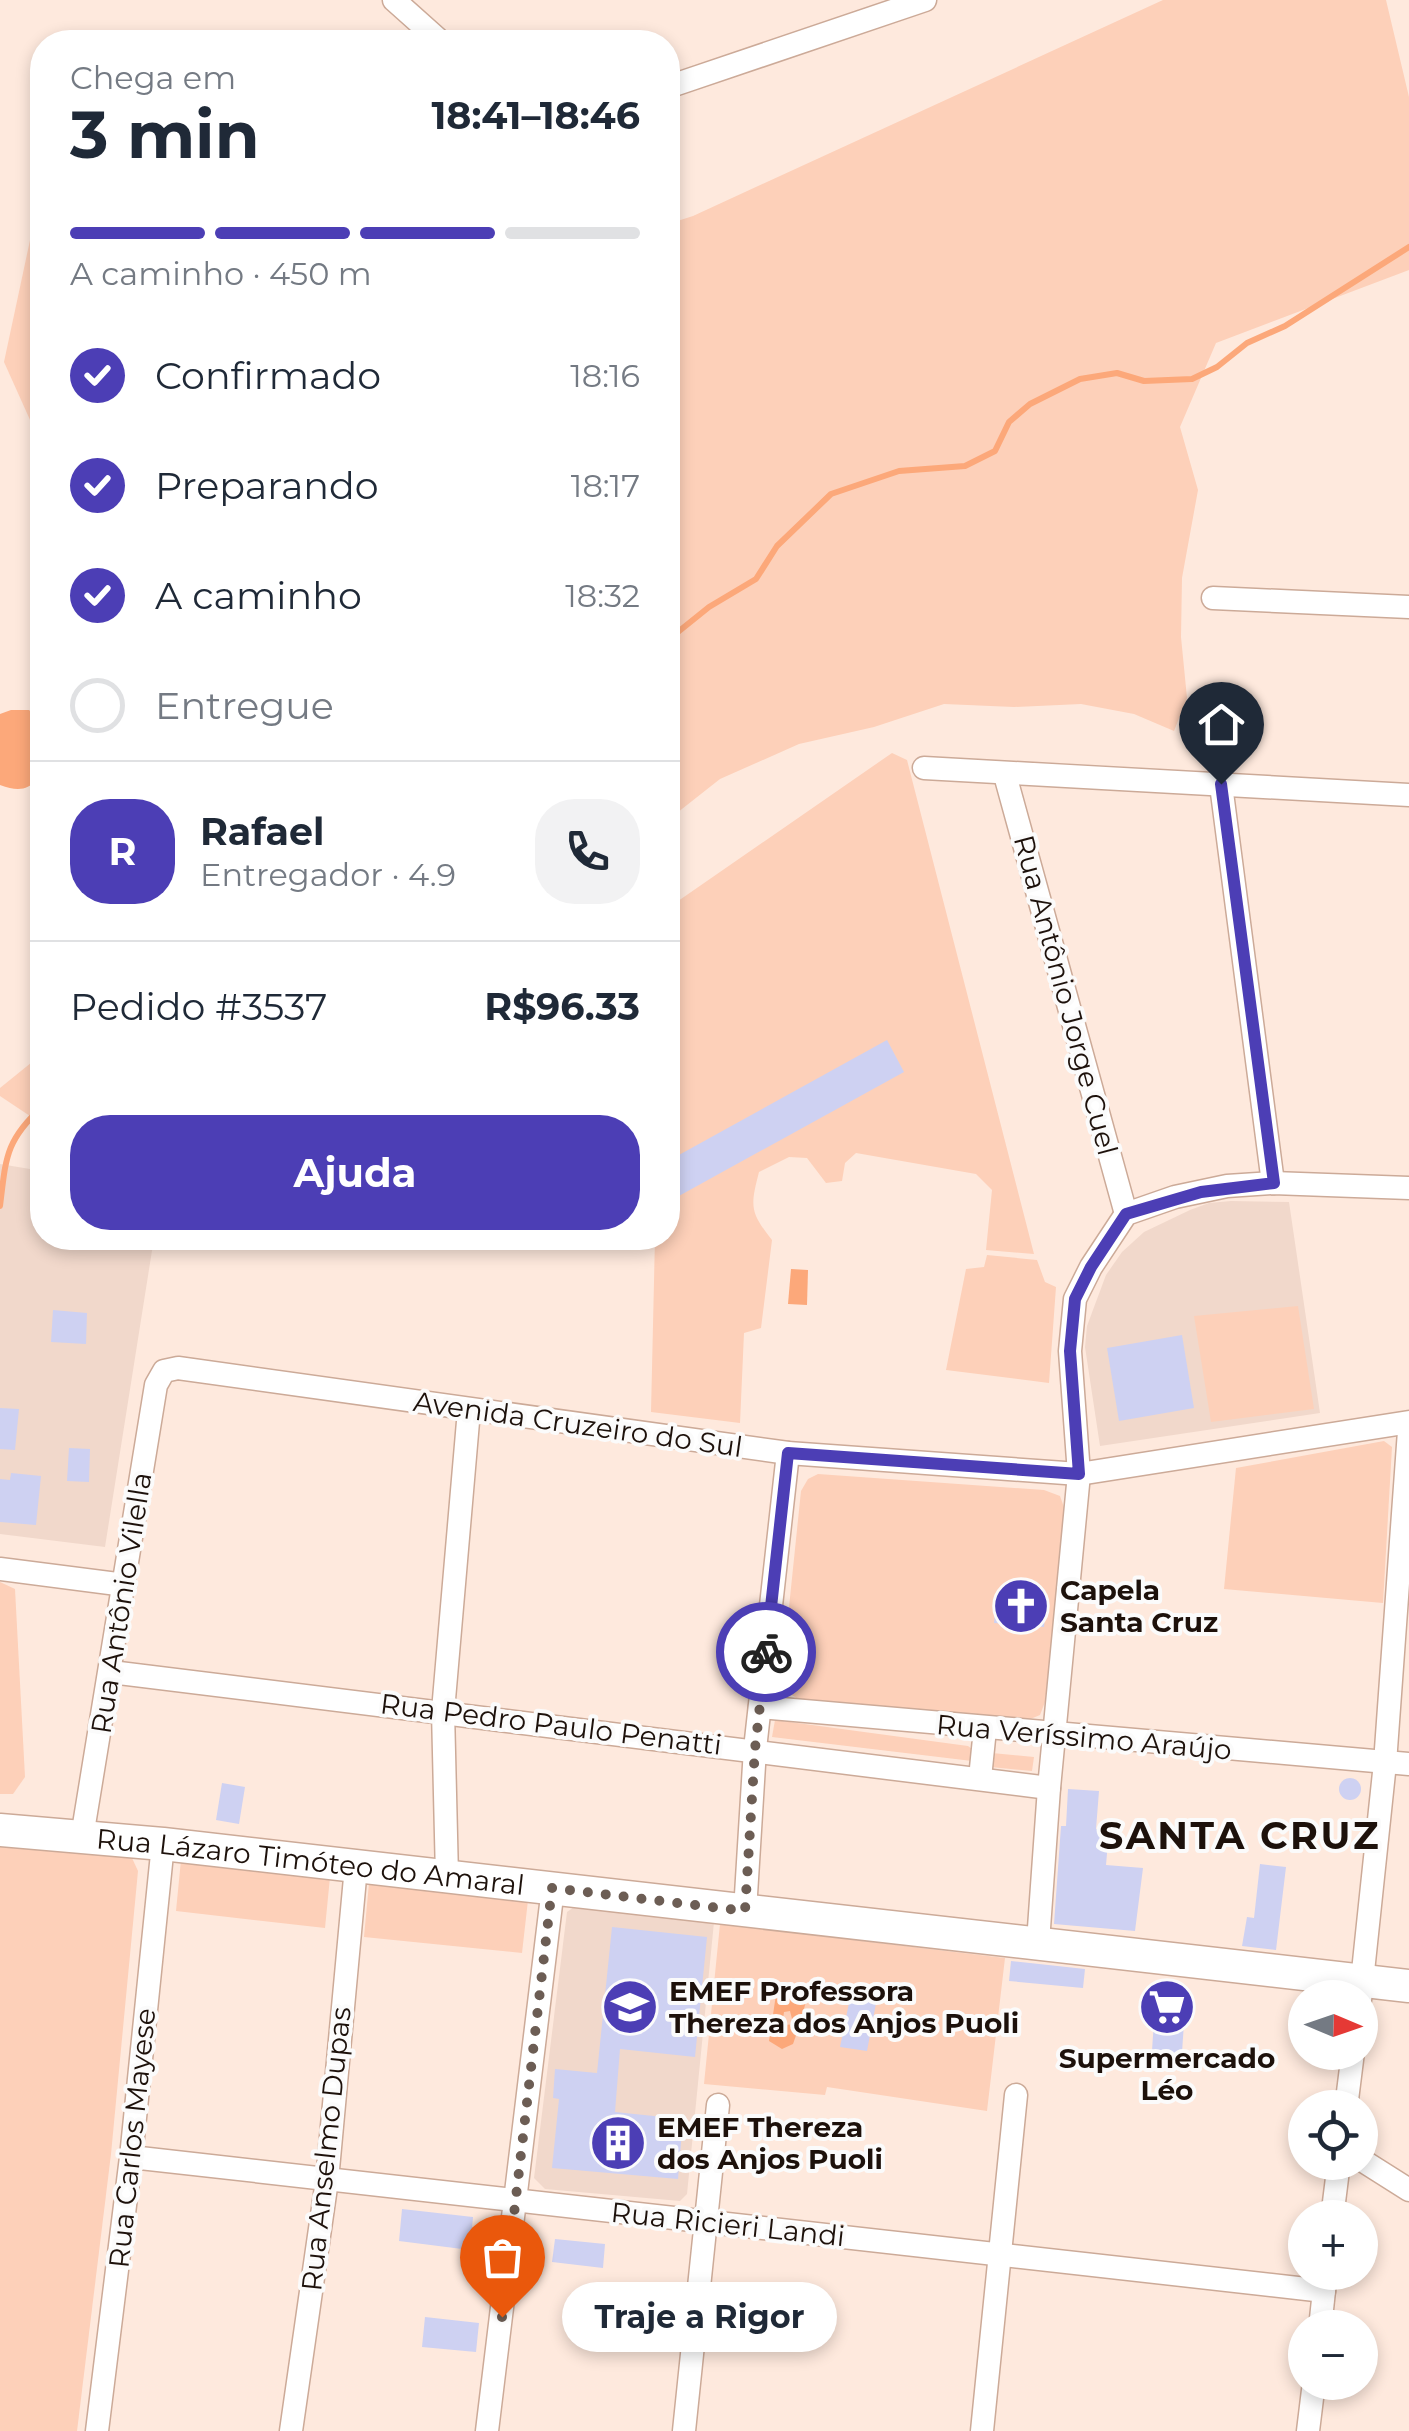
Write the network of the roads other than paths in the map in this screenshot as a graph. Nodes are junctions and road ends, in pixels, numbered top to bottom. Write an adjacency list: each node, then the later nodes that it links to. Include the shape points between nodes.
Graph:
1 (394, 0): 3 (street)
2 (925, 0): 4 (street)
3 (427, 30)
4 (680, 83)
5 (1213, 598): 6 (street)
6 (1409, 607)
7 (924, 768): 8 (street)
8 (1006, 775): 9 (street); 13 (street, Rua Antônio Jorge Cuel)
9 (1221, 784): 10 (street); 11 (street)
10 (1409, 795)
11 (1274, 1183): 12 (street); 13 (street, via 1226,1186)
12 (1409, 1188)
13 (1126, 1214): 19 (street, via 1075,1299 1070,1351)
14 (164, 1371): 15 (street, Avenida Cruzeiro do Sul); 21 (street, Rua Antônio Vilella, via 156,1385)
15 (469, 1410): 18 (street, Avenida Cruzeiro do Sul); 24 (street)
16 (1409, 1422): 19 (street, Avenida Cruzeiro do Sul)
17 (1409, 1431): 28 (street)
18 (788, 1453): 19 (street, Avenida Cruzeiro do Sul); 23 (street)
19 (1079, 1474): 26 (street)
20 (0, 1569): 21 (street)
21 (125, 1585): 22 (street, Rua Antônio Vilella)
22 (111, 1672): 24 (street, Rua Pedro Paulo Penatti); 33 (street, Rua Antônio Vilella)
23 (760, 1708): 25 (street, Rua Veríssimo Araújo); 27 (street)
24 (444, 1711): 27 (street, Rua Pedro Paulo Penatti); 36 (street)
25 (985, 1729): 26 (street, Rua Veríssimo Araújo); 30 (street)
26 (1054, 1734): 28 (street, Rua Veríssimo Araújo); 31 (street)
27 (755, 1749): 30 (street, Rua Pedro Paulo Penatti); 38 (street)
28 (1385, 1763): 29 (street, Rua Veríssimo Araújo); 41 (street)
29 (1409, 1764)
30 (980, 1778): 31 (street, Rua Pedro Paulo Penatti)
31 (1049, 1788): 39 (street)
32 (0, 1830): 33 (main road, Rua Lázaro Timóteo do Amaral)
33 (82, 1837): 34 (main road, Rua Lázaro Timóteo do Amaral)
34 (164, 1844): 35 (main road, Rua Lázaro Timóteo do Amaral); 46 (street, Rua Carlos Mayese)
35 (356, 1867): 36 (main road, Rua Lázaro Timóteo do Amaral); 48 (street, Rua Anselmo Dupas)
36 (447, 1877): 37 (main road, Rua Lázaro Timóteo do Amaral)
37 (552, 1888): 38 (main road, Rua Lázaro Timóteo do Amaral); 50 (street)
38 (745, 1911): 39 (main road, Rua Lázaro Timóteo do Amaral)
39 (1038, 1942): 40 (main road, Rua Lázaro Timóteo do Amaral)
40 (1300, 1980)
41 (1363, 1980)
42 (1409, 1986): 43 (main road, Rua Lázaro Timóteo do Amaral)
43 (1378, 1988)
44 (1016, 2095): 52 (street)
45 (718, 2105): 51 (street)
46 (131, 2157): 48 (street, Rua Ricieri Landi); 55 (street, Rua Carlos Mayese)
47 (1378, 2170): 49 (street)
48 (326, 2180): 50 (street, Rua Ricieri Landi); 56 (street, Rua Anselmo Dupas)
49 (1409, 2190)
50 (516, 2203): 51 (street, Rua Ricieri Landi); 57 (street)
51 (708, 2220): 52 (street, Rua Ricieri Landi); 58 (street)
52 (1001, 2253): 53 (street, Rua Ricieri Landi); 59 (street)
53 (1288, 2279)
54 (1312, 2400): 60 (street)
55 (97, 2431)
56 (291, 2431)
57 (487, 2431)
58 (684, 2431)
59 (982, 2431)
60 (1308, 2431)

